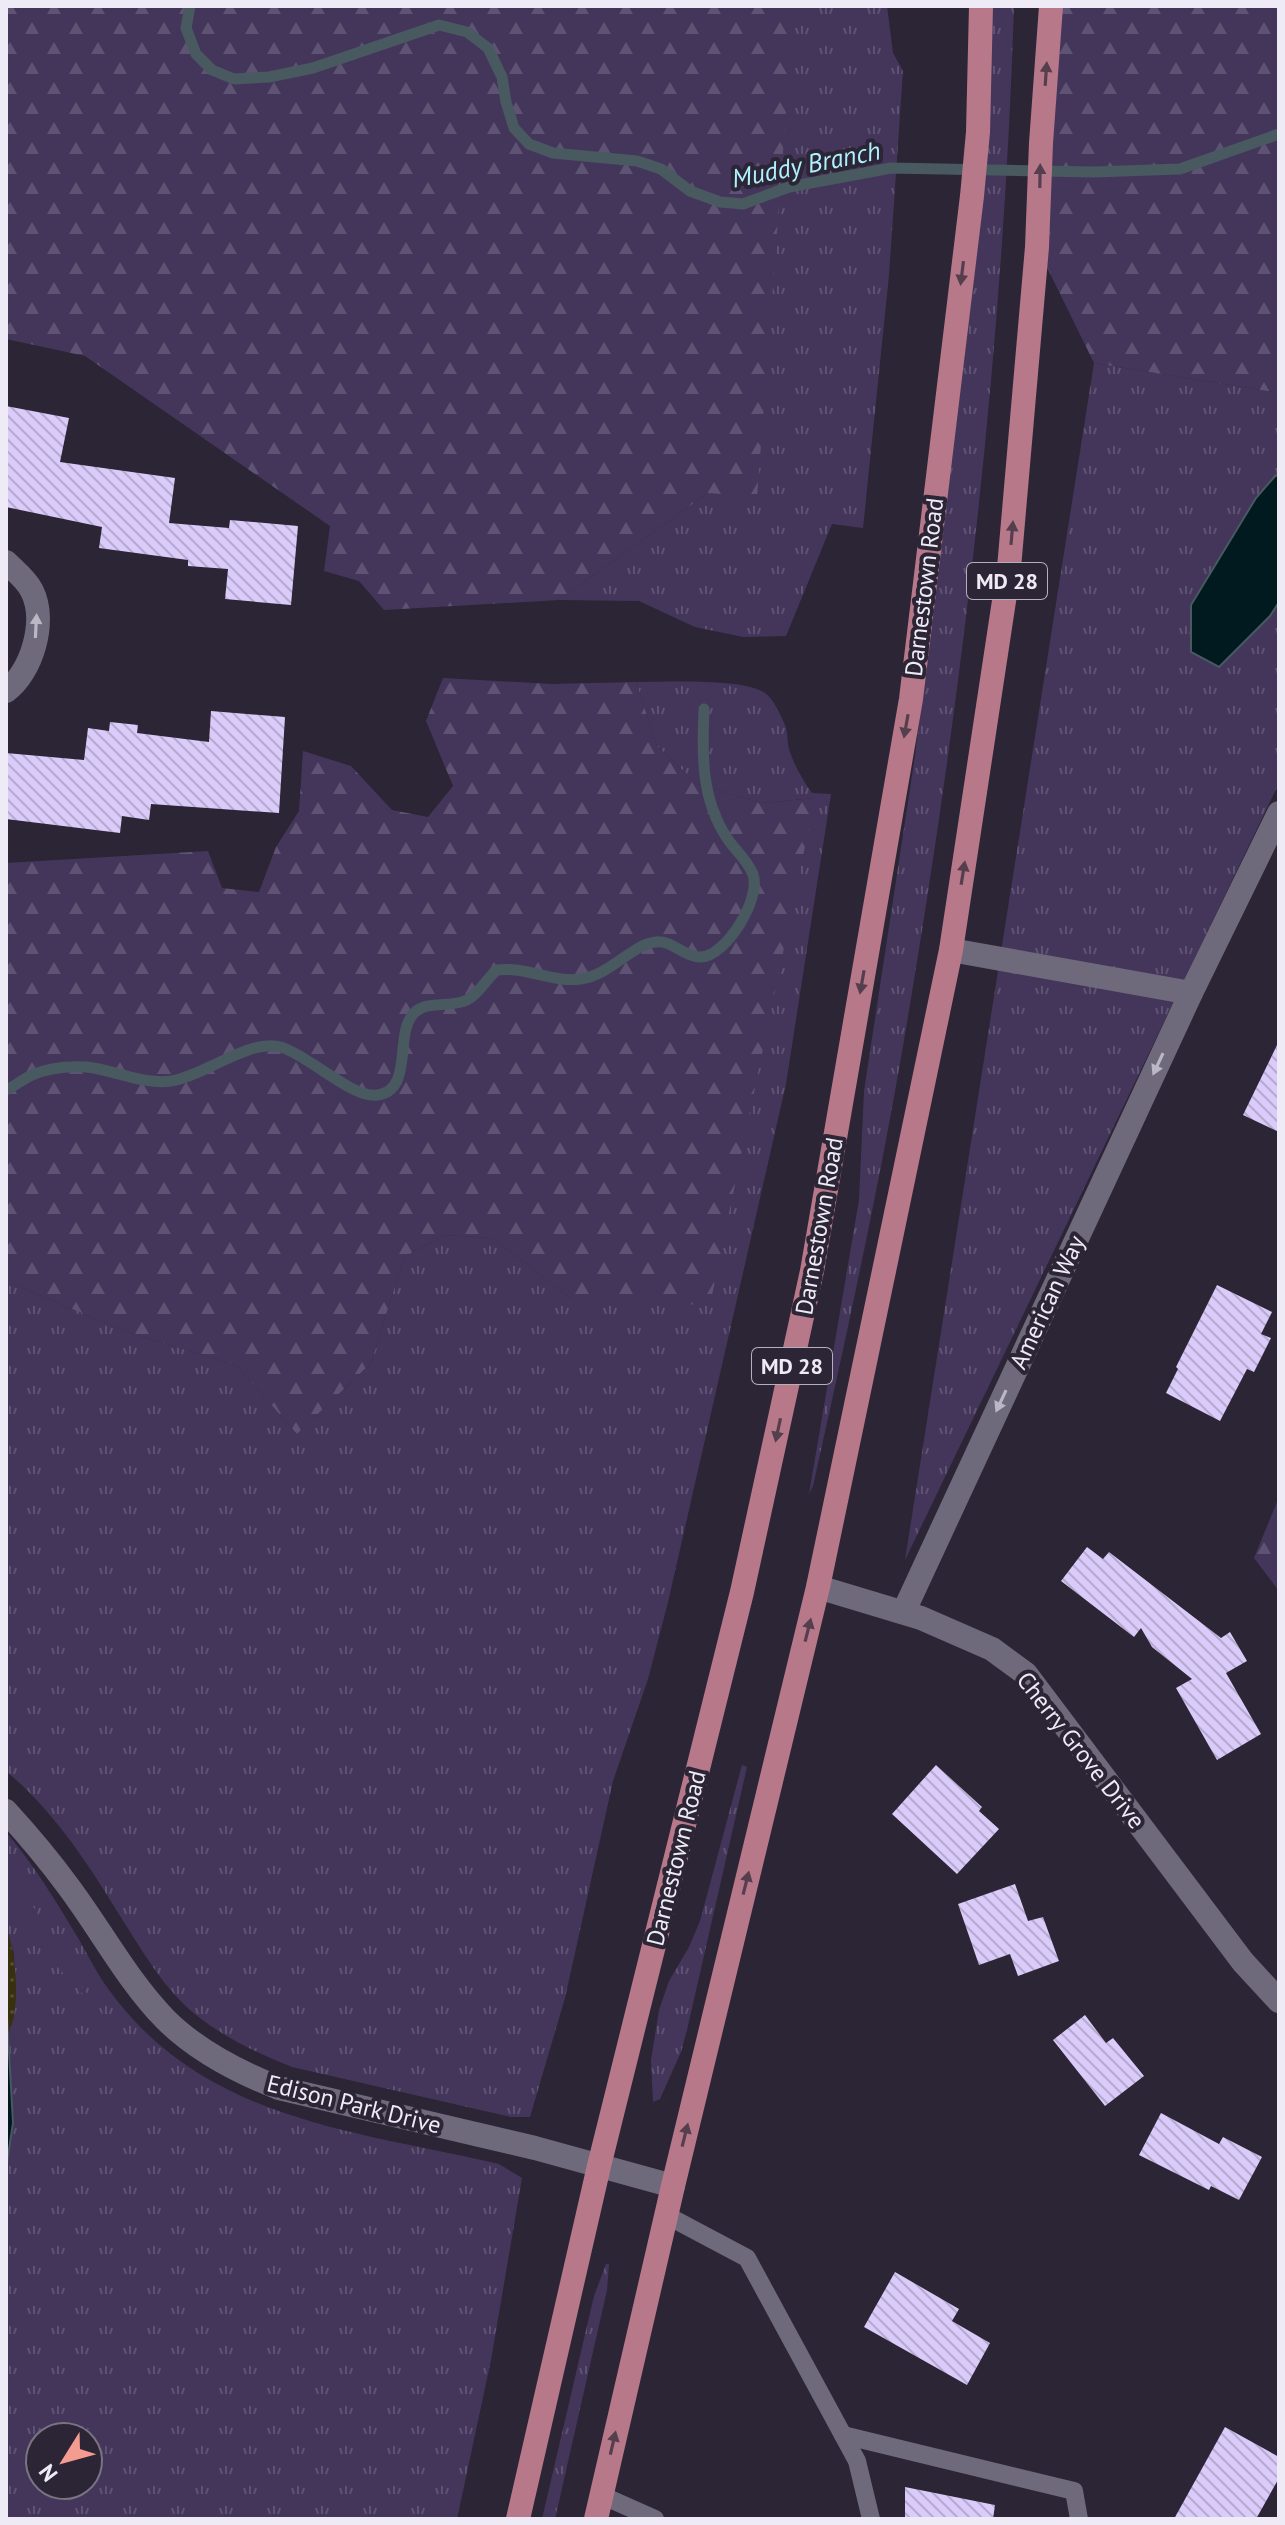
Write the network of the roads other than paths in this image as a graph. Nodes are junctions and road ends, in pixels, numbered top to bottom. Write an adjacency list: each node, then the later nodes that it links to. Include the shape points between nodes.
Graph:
1 (981, 6): 12 (main road, Darnestown Road / MD 28, one-way to 12, via 972,196 911,699 812,1271 742,1592)
2 (1051, 6): 6 (main road, MD 28, one-way to 2, via 1009,568)
3 (6, 562): 4 (street, one-way to 3, via 16,684 33,652 37,631 32,589)
4 (6, 691)
5 (1279, 813): 7 (street, American Way)
6 (951, 950): 7 (street); 8 (main road, MD 28)
7 (1191, 993): 9 (street, American Way, one-way to 9)
8 (818, 1587): 9 (street, Cherry Grove Drive); 13 (main road, MD 28, one-way to 8)
9 (904, 1611): 11 (street, Cherry Grove Drive, via 992,1649 1026,1674 1243,1962)
10 (6, 1811): 12 (street, Edison Park Drive, via 68,1886 139,1989 166,2020 218,2059 279,2088)
11 (1279, 2001)
12 (599, 2166): 13 (street, Edison Park Drive); 17 (main road, Darnestown Road / MD 28)
13 (673, 2186): 14 (main road, MD 28)
14 (666, 2215): 15 (lane, via 747,2258); 16 (main road, MD 28, one-way to 14)
15 (843, 2435): 20 (lane, via 857,2461); 21 (lane, via 1074,2491)
16 (601, 2495): 18 (main road, MD 28); 19 (lane)
17 (518, 2519)
18 (596, 2519)
19 (655, 2519)
20 (871, 2519)
21 (1079, 2519)

